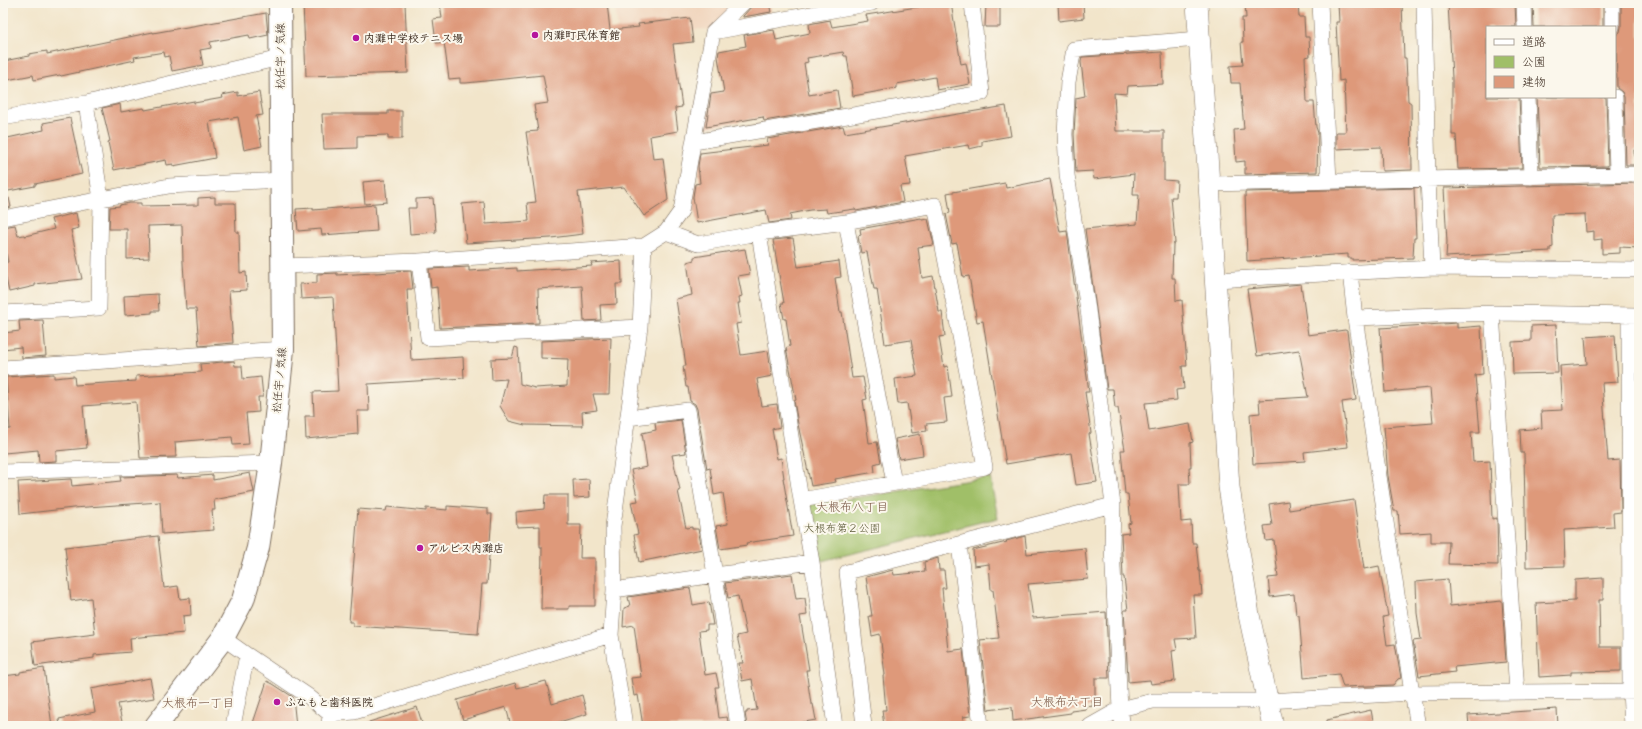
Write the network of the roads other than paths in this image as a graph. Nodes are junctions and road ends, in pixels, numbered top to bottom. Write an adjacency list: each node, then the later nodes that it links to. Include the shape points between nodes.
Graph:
1 (280, 3): 14 (main road, 松任宇ノ気線)
2 (743, 3): 12 (street)
3 (872, 3): 12 (street)
4 (972, 3): 19 (street, via 982,93)
5 (1197, 3): 13 (street)
6 (1320, 3): 25 (street)
7 (1424, 3): 23 (street)
8 (1524, 3): 10 (street)
9 (1612, 3): 11 (street)
10 (1525, 26)
11 (1612, 26)
12 (714, 32): 19 (street)
13 (1199, 38): 26 (street); 51 (street, via 1074,49 1067,97 1067,176)
14 (280, 58): 17 (street); 24 (main road, 松任宇ノ気線)
15 (1528, 98): 22 (street)
16 (1615, 98): 20 (street)
17 (86, 103): 18 (street); 27 (street)
18 (3, 118)
19 (694, 142): 30 (street, via 681,211)
20 (1617, 174): 21 (street); 22 (street)
21 (1639, 174)
22 (1531, 177): 23 (street)
23 (1428, 179): 25 (street); 35 (street)
24 (281, 180): 27 (street, via 169,186); 34 (main road, 松任宇ノ気線)
25 (1329, 182): 26 (street)
26 (1209, 184): 38 (street)
27 (101, 199): 28 (street); 39 (street, via 99,308)
28 (3, 218)
29 (846, 222): 31 (street); 49 (street); 49 (street, via 934,205 985,467)
30 (666, 232): 31 (street, via 698,244); 32 (street)
31 (760, 233): 50 (street)
32 (644, 246): 33 (street); 43 (street)
33 (419, 261): 34 (street); 43 (street, via 428,338)
34 (283, 266): 44 (main road, 松任宇ノ気線)
35 (1432, 268): 36 (street); 37 (street)
36 (1639, 270)
37 (1350, 272): 38 (street); 42 (street)
38 (1216, 280): 62 (street, via 1229,487 1249,615)
39 (3, 313)
40 (1492, 313): 41 (street); 42 (street); 60 (street)
41 (1634, 315): 59 (street)
42 (1355, 318): 61 (street)
43 (640, 327): 46 (street)
44 (283, 348): 45 (street); 47 (main road, 松任宇ノ気線)
45 (3, 368)
46 (628, 418): 54 (street, via 688,410); 55 (street, via 613,526)
47 (271, 463): 48 (street); 57 (main road, 松任宇ノ気線, via 258,548 243,600)
48 (3, 472)
49 (894, 483): 50 (street)
50 (801, 500): 53 (street)
51 (1114, 505): 52 (street); 63 (street, via 1112,547)
52 (959, 544): 70 (street, via 847,572); 71 (street)
53 (812, 562): 54 (street); 69 (street)
54 (715, 575): 55 (street); 68 (street)
55 (614, 590): 56 (street)
56 (611, 635): 64 (street); 67 (street)
57 (223, 638): 58 (street); 65 (main road, 松任宇ノ気線)
58 (247, 655): 64 (street, via 308,696); 66 (street)
59 (1635, 691): 60 (street); 76 (street)
60 (1517, 692): 61 (street)
61 (1412, 693): 62 (street); 75 (street)
62 (1267, 701): 63 (street, via 1153,701); 74 (street)
63 (1120, 709): 72 (street); 73 (street)
64 (330, 720)
65 (156, 726)
66 (233, 726)
67 (625, 726)
68 (738, 726)
69 (835, 726)
70 (864, 726)
71 (981, 726)
72 (1090, 726)
73 (1123, 726)
74 (1273, 726)
75 (1418, 726)
76 (1632, 726)

